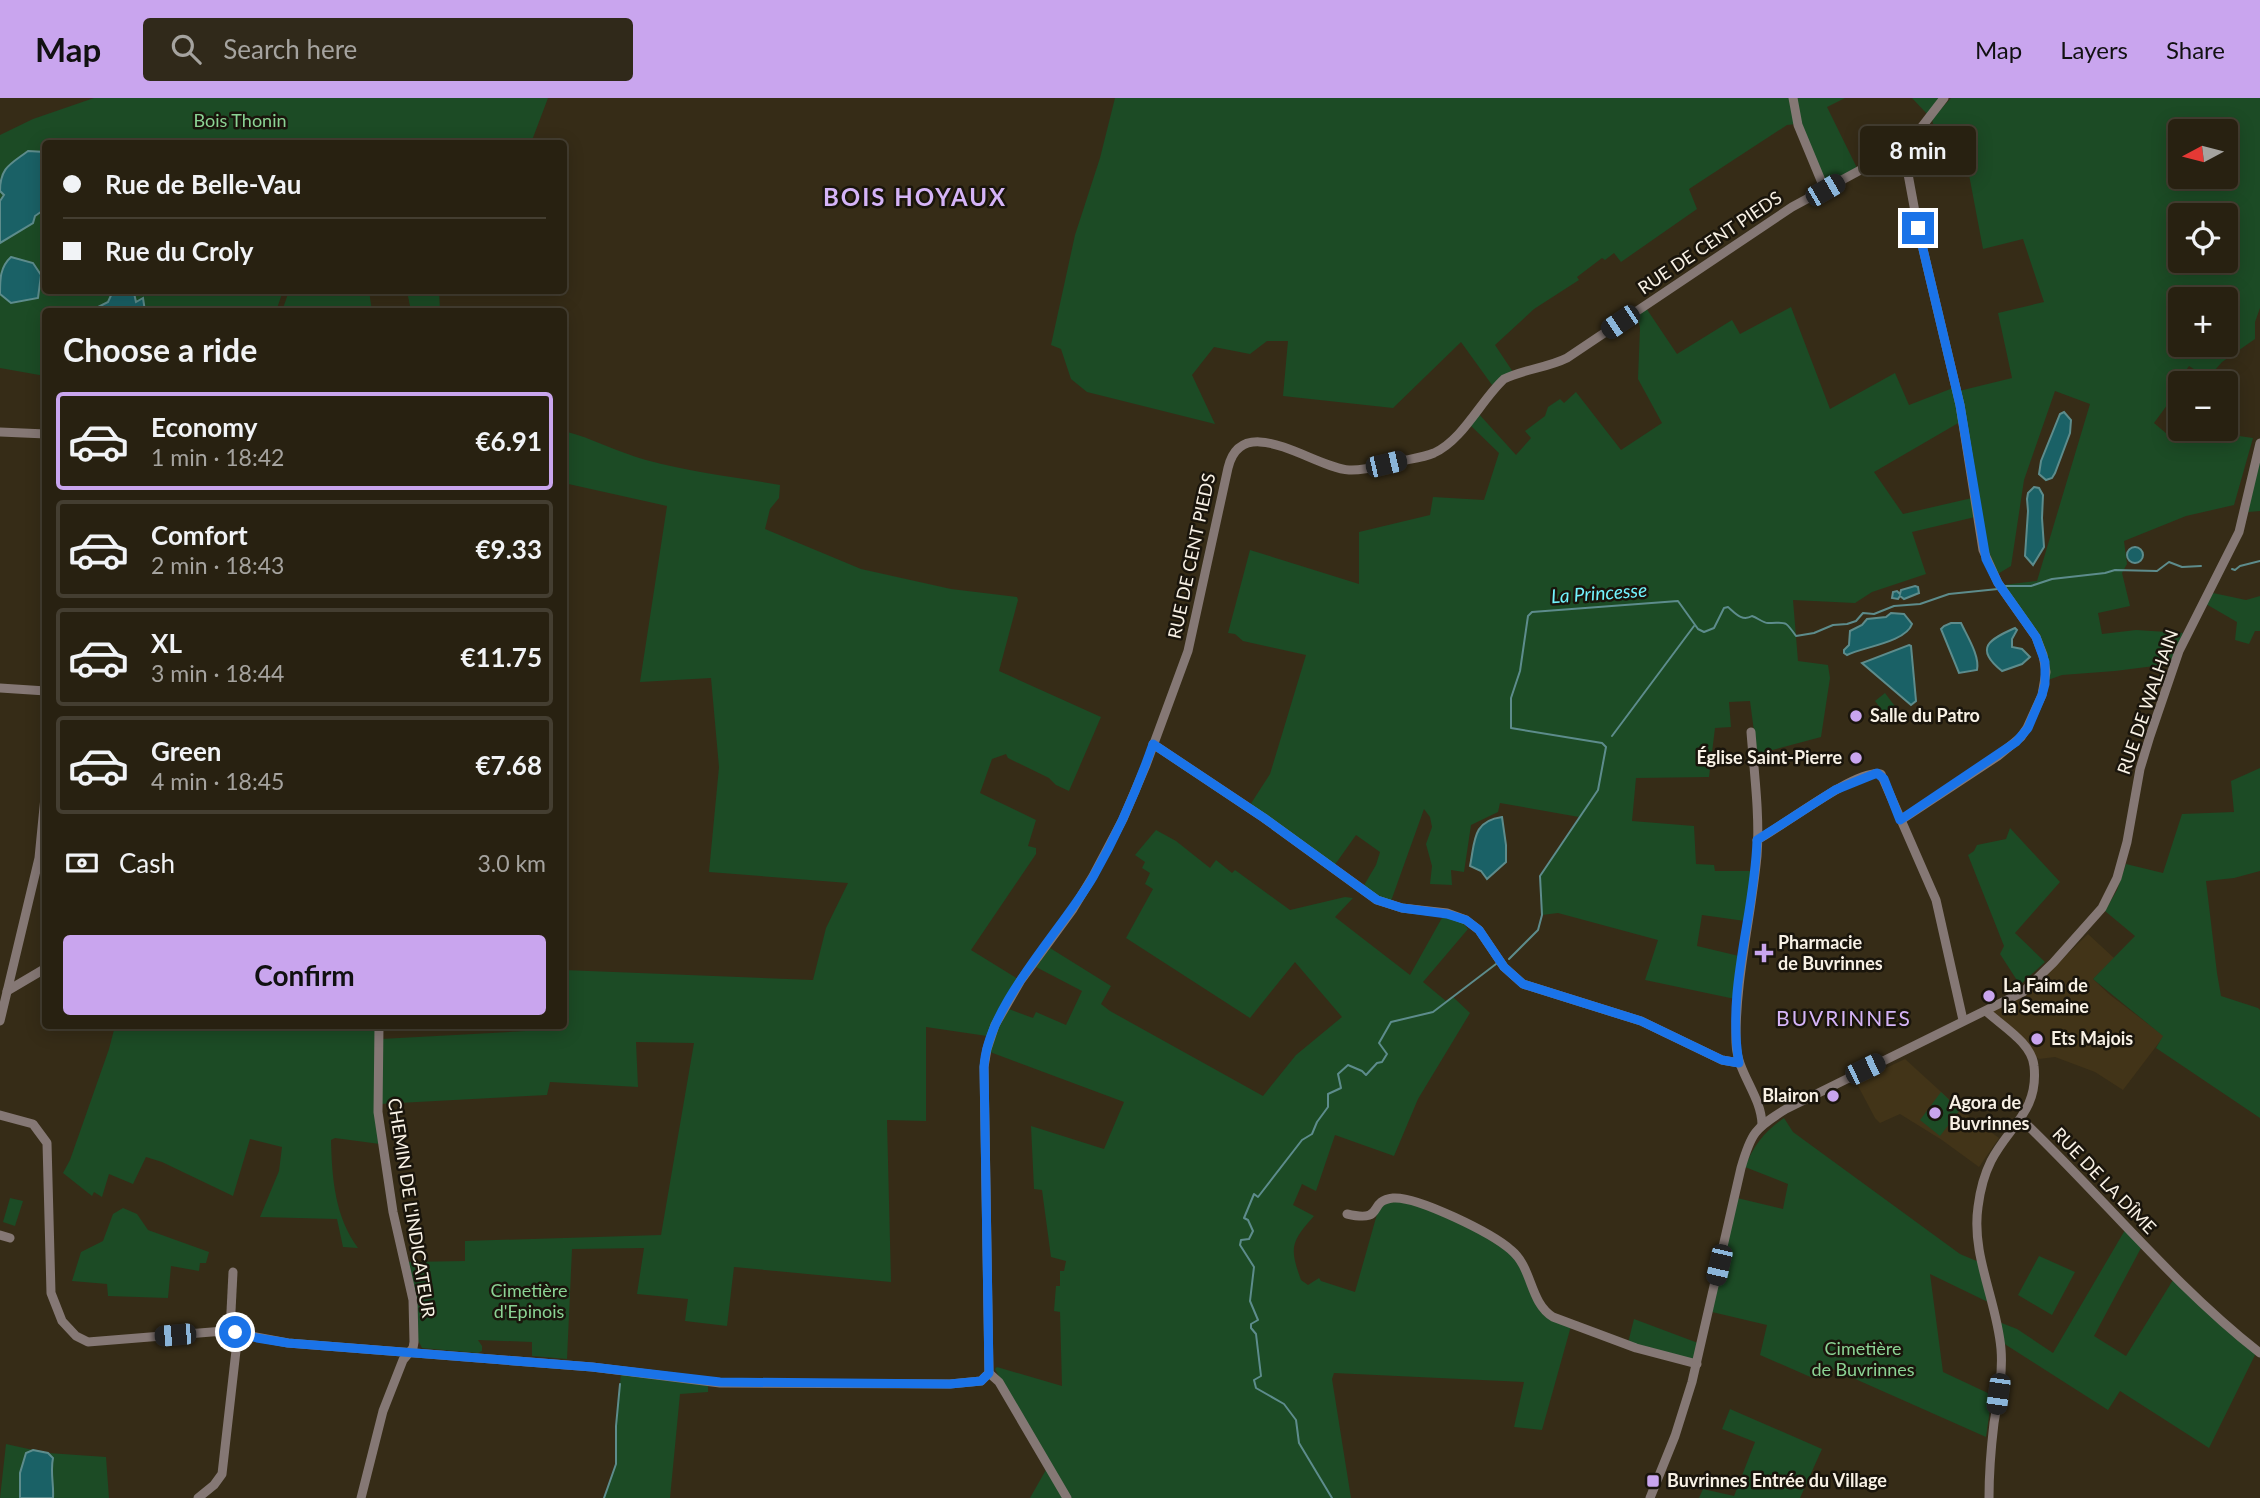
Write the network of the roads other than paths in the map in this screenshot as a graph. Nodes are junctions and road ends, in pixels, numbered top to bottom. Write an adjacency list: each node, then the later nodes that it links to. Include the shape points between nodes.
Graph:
1 (1793, 98): 4 (street, via 1798,125)
2 (1944, 98): 3 (street, RUE DE CENT PIEDS)
3 (1903, 147): 4 (street, RUE DE CENT PIEDS); 12 (street, via 1960,405 1983,550 1998,583 2036,637 2046,672 2042,695 2021,737)
4 (1825, 190): 11 (street, RUE DE CENT PIEDS, via 1771,220 1567,358 1504,379 1453,439 1434,452 1354,470 1335,468 1264,442 1237,449 1230,459 1188,651)
5 (0, 432): 6 (street)
6 (42, 433)
7 (2260, 443): 17 (street, RUE DE WALHAIN, via 2239,531 2183,642 2150,736 2122,863 2110,895 2039,978 2023,992)
8 (0, 688): 9 (street)
9 (42, 691)
10 (1751, 732): 14 (street)
11 (1153, 744): 21 (street, via 1377,900 1466,920 1523,984 1641,1021 1722,1060); 31 (street, RUE DE CENT PIEDS, via 1093,876 1021,980 989,1038 984,1067)
12 (1900, 820): 14 (street, via 1884,779 1877,773 1835,790); 18 (street, via 1937,900)
13 (42, 828): 16 (street)
14 (1757, 840): 21 (street, via 1738,998)
15 (42, 970): 16 (street)
16 (7, 991): 19 (street)
17 (1986, 1010): 18 (street, RUE DE WALHAIN); 23 (street, via 2033,1059 2032,1097)
18 (1963, 1020): 24 (street, RUE DE WALHAIN)
19 (0, 1021)
20 (379, 1029): 28 (street, CHEMIN DE L'INDICATEUR, via 378,1112 393,1212 413,1300)
21 (1739, 1063): 24 (street, via 1760,1105)
22 (0, 1115): 27 (street, via 33,1124 47,1143 51,1293 62,1321 76,1336 96,1342)
23 (2021, 1119): 29 (street, RUE DE LA DÎME, via 2163,1266); 36 (street, via 1992,1160 1976,1219 2001,1350)
24 (1762, 1124): 30 (street, via 1741,1168)
25 (1347, 1213): 30 (street, via 1368,1217 1388,1199 1420,1203 1508,1247 1522,1262 1543,1310 1553,1317)
26 (233, 1272): 27 (street)
27 (234, 1332): 28 (street, via 288,1343); 32 (street, via 222,1474)
28 (410, 1352): 31 (street, via 720,1382 950,1384 981,1381); 33 (street, via 380,1422)
29 (2260, 1353)
30 (1697, 1364): 35 (street)
31 (989, 1373): 34 (street, via 999,1382)
32 (198, 1498)
33 (361, 1498)
34 (1067, 1498)
35 (1650, 1498)
36 (1989, 1498)

